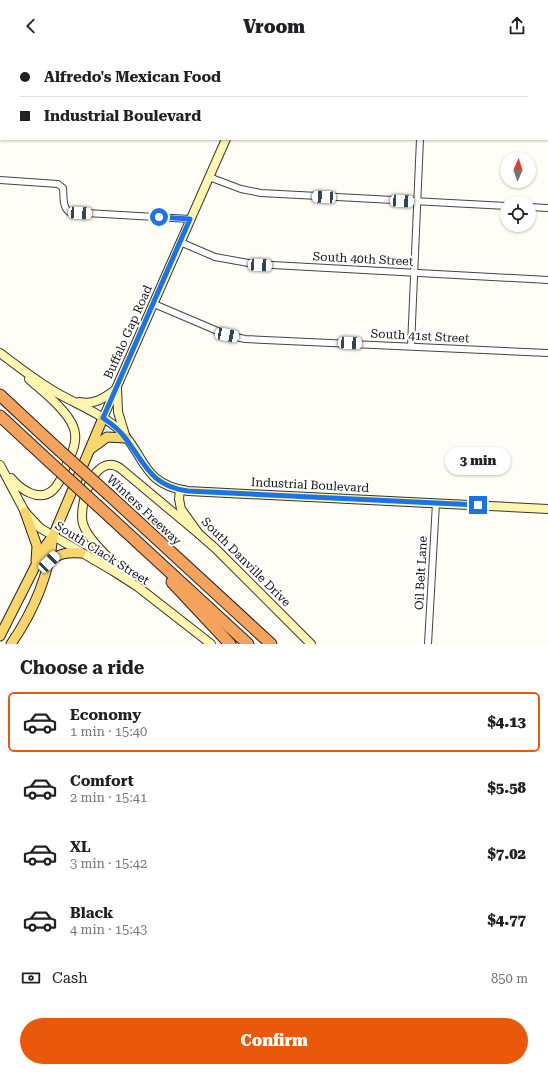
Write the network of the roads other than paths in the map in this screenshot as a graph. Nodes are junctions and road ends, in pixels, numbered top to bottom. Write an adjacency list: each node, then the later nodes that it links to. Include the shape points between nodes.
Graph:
1 (226, 140): 3 (main road, Buffalo Gap Road)
2 (420, 140): 5 (street)
3 (209, 177): 5 (street, via 241,189 261,193); 9 (main road, Buffalo Gap Road)
4 (0, 180): 9 (street, via 58,184 63,188 64,202 69,212)
5 (417, 202): 6 (street); 11 (street)
6 (500, 206)
7 (536, 207): 8 (street)
8 (548, 208)
9 (190, 219): 10 (main road, Buffalo Gap Road)
10 (180, 242): 11 (street, South 40th Street, via 233,262); 13 (main road, Buffalo Gap Road)
11 (415, 273): 12 (street, South 40th Street); 14 (street)
12 (548, 280)
13 (154, 304): 14 (street, South 41st Street, via 227,335 245,339); 18 (main road, Buffalo Gap Road)
14 (411, 346): 16 (street, South 41st Street)
15 (0, 353): 17 (main road)
16 (548, 353)
17 (12, 362): 20 (main road); 25 (main road, via 70,420 76,442 52,492 29,493 15,483)
18 (116, 388): 20 (main road, via 100,401 85,404); 22 (main road, Buffalo Gap Road); 23 (main road, via 118,412)
19 (0, 395): 37 (highway, Winters Freeway, bridge)
20 (72, 401): 22 (main road)
21 (0, 416): 30 (highway, bridge)
22 (103, 418): 23 (main road, Industrial Boulevard); 24 (main road, Buffalo Gap Road)
23 (126, 438): 24 (main road, via 107,437); 26 (main road, Industrial Boulevard, via 151,474 166,485)
24 (89, 451): 32 (main road, Buffalo Gap Road)
25 (1, 467): 29 (main road, South Clack Street)
26 (180, 490): 27 (main road, Industrial Boulevard); 31 (main road, South Danville Drive, via 181,509)
27 (436, 503): 28 (main road, Industrial Boulevard); 46 (street, Oil Belt Lane)
28 (548, 509)
29 (25, 512): 32 (main road, South Clack Street, via 36,525); 35 (main road, via 37,546)
30 (122, 527): 41 (highway); 42 (highway)
31 (199, 534): 36 (main road, via 116,466 107,464 100,467 94,475 83,504 84,525 97,544); 45 (main road, South Danville Drive)
32 (53, 536): 33 (main road, South Clack Street); 34 (main road, Buffalo Gap Road); 35 (main road, Buffalo Gap Road)
33 (81, 553): 34 (main road, via 64,553 55,556); 36 (main road, South Clack Street)
34 (49, 562): 39 (main road, Buffalo Gap Road, via 38,594)
35 (35, 565): 38 (main road, Buffalo Gap Road)
36 (138, 587): 40 (main road, South Clack Street)
37 (250, 625): 43 (highway, Winters Freeway); 44 (highway)
38 (0, 636)
39 (11, 644)
40 (211, 644)
41 (230, 644)
42 (248, 644)
43 (271, 644)
44 (276, 644)
45 (311, 644)
46 (428, 644)

